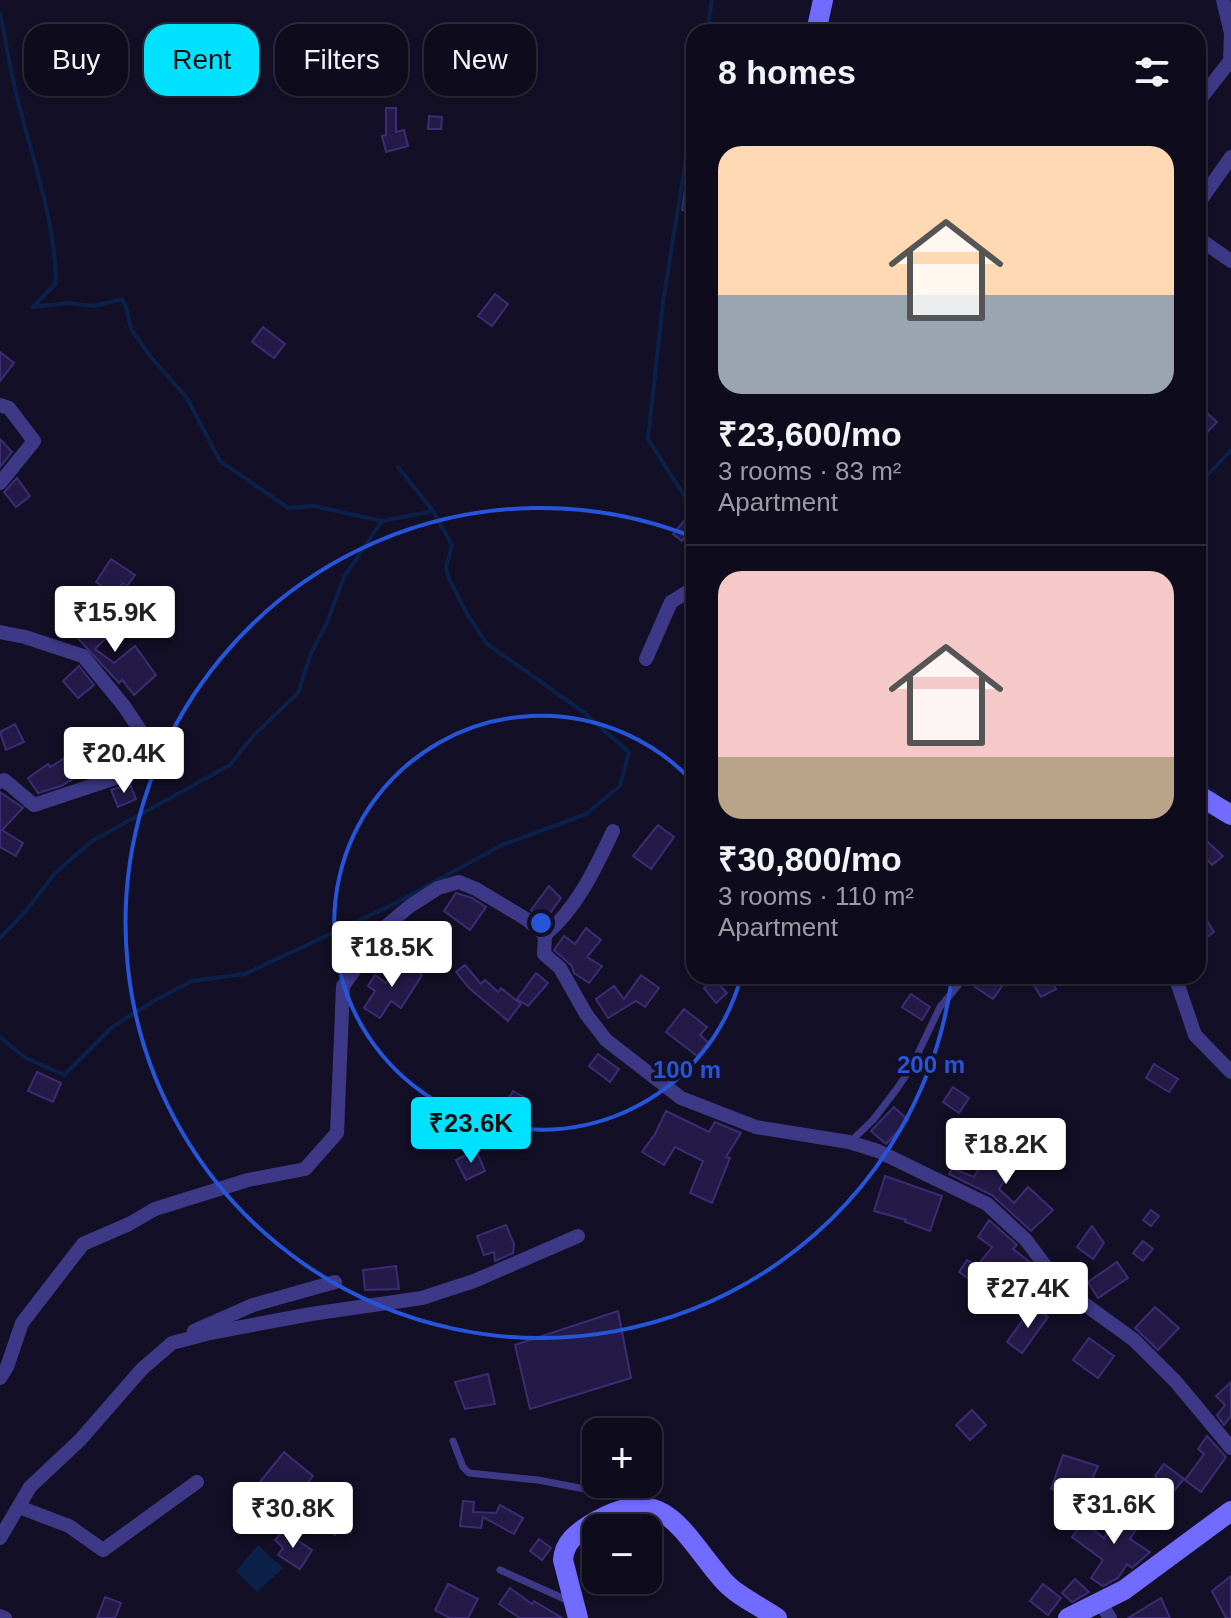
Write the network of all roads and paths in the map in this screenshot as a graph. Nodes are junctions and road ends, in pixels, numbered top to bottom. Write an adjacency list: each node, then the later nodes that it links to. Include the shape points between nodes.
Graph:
1 (823, 0): 3 (main road)
2 (1223, 0): 4 (street, via 1231,33 1230,61)
3 (818, 24)
4 (1206, 92)
5 (1228, 166): 6 (street)
6 (1206, 194)
7 (1206, 244): 8 (street)
8 (1231, 261)
9 (0, 405): 10 (street, via 9,408 34,441)
10 (0, 483)
11 (686, 593): 13 (street, via 671,602)
12 (0, 632): 14 (street, via 83,656 156,754 154,765 34,805)
13 (646, 659)
14 (0, 782)
15 (1206, 800): 16 (main road)
16 (1231, 815)
17 (613, 831): 18 (street, via 574,903)
18 (545, 935): 22 (street, via 544,954 560,968 606,1040 681,1098 756,1127); 26 (street, via 459,882 410,906 385,927 343,986 337,1133 305,1169 248,1180 155,1209 83,1244 22,1323)
19 (959, 984): 22 (lane, via 940,1007 896,1090)
20 (1178, 984): 21 (street, via 1195,1035)
21 (1231, 1072)
22 (849, 1142): 28 (street, via 987,1204 1026,1240 1061,1287 1134,1340 1176,1382)
23 (578, 1236): 25 (street, via 422,1298)
24 (335, 1282): 25 (street, via 253,1305)
25 (172, 1343): 30 (street, via 30,1487)
26 (2, 1368)
27 (453, 1441): 31 (lane, via 469,1473 538,1480)
28 (1231, 1448)
29 (197, 1482): 30 (street, via 103,1550 69,1526)
30 (19, 1507): 33 (street)
31 (651, 1507): 36 (main road, via 630,1506 610,1513 569,1540 563,1560); 37 (main road, via 674,1520 724,1582)
32 (1231, 1511): 35 (main road)
33 (0, 1538)
34 (500, 1570): 36 (lane)
35 (1105, 1610): 38 (main road)
36 (577, 1611)
37 (777, 1618)
38 (1068, 1618)

